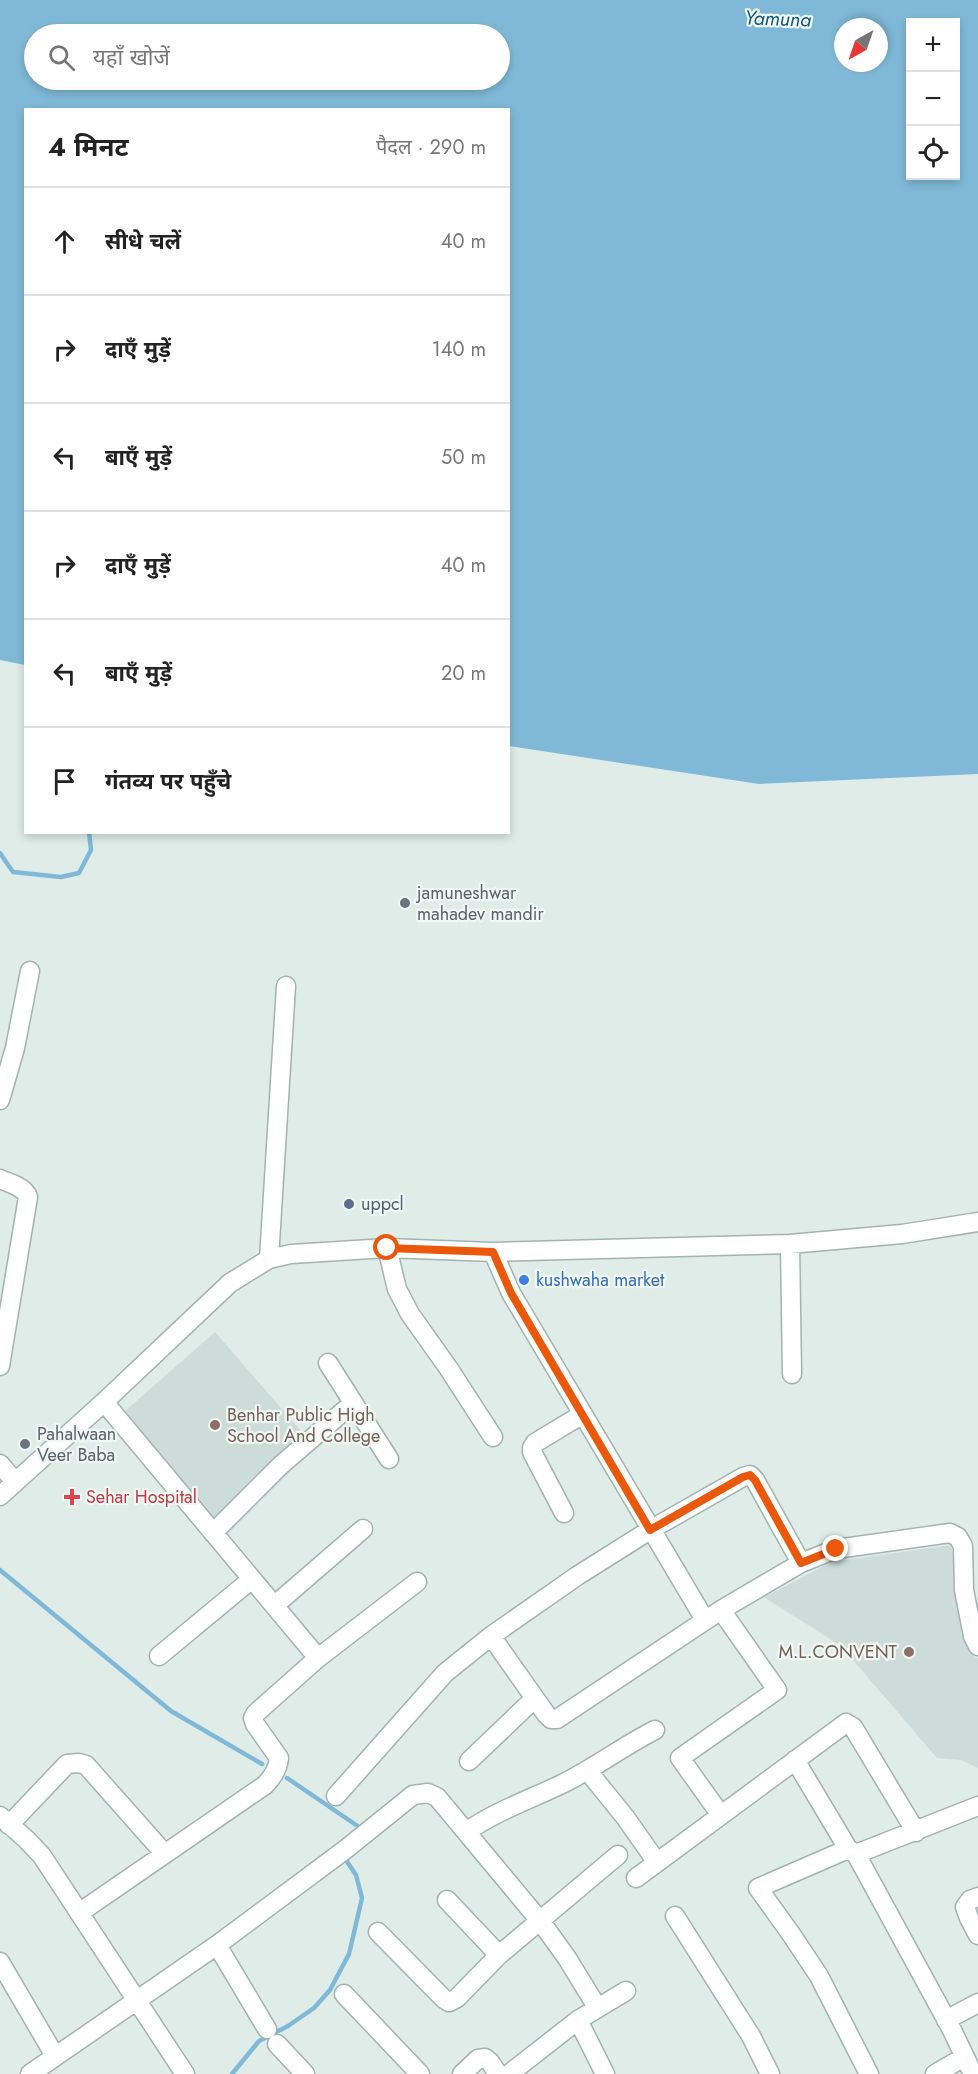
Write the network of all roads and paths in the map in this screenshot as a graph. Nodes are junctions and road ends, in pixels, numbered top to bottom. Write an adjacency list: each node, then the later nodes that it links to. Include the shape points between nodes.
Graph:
1 (30, 971): 3 (street)
2 (286, 986): 9 (street)
3 (0, 1100)
4 (0, 1179): 10 (street, via 23,1190 28,1197)
5 (978, 1222): 6 (street, via 902,1234)
6 (790, 1244): 8 (street); 14 (street)
7 (387, 1248): 8 (street); 9 (street); 18 (street, via 397,1289 410,1314)
8 (493, 1252): 17 (street, via 511,1293)
9 (269, 1259): 15 (street, via 230,1282)
10 (7, 1278): 11 (street)
11 (3, 1333): 13 (street)
12 (328, 1364): 16 (street)
13 (0, 1366)
14 (792, 1374)
15 (104, 1402): 21 (street); 26 (street)
16 (352, 1404): 19 (street); 26 (street, via 281,1465)
17 (583, 1414): 23 (street, via 532,1448); 25 (street)
18 (493, 1437)
19 (389, 1459)
20 (0, 1464): 21 (street)
21 (15, 1482): 22 (street)
22 (0, 1496)
23 (564, 1513)
24 (363, 1529): 30 (street)
25 (650, 1530): 27 (street, via 750,1475); 32 (street); 33 (street)
26 (213, 1533): 28 (street)
27 (801, 1563): 31 (street); 34 (street, via 836,1549 950,1533 963,1546 964,1590)
28 (252, 1580): 30 (street); 35 (street)
29 (417, 1582): 36 (street)
30 (275, 1605): 36 (street)
31 (721, 1610): 32 (street); 44 (street, via 777,1690 680,1758)
32 (705, 1620): 37 (street, via 557,1719 551,1719)
33 (491, 1636): 37 (street); 42 (street, via 445,1673)
34 (978, 1646)
35 (159, 1656)
36 (318, 1658): 49 (street, via 253,1718 279,1758 271,1778)
37 (534, 1699): 40 (street)
38 (655, 1730): 41 (street)
39 (795, 1760): 44 (street); 47 (street, via 842,1724 850,1724); 48 (street)
40 (469, 1761)
41 (587, 1770): 46 (street, via 492,1815); 51 (street)
42 (336, 1796)
43 (978, 1806): 47 (street)
44 (720, 1814): 51 (street)
45 (5, 1820): 49 (street, via 67,1764 80,1763 86,1765); 55 (street, via 42,1856)
46 (466, 1832): 57 (street); 60 (street, via 437,1797 428,1793 413,1795)
47 (916, 1832): 48 (street)
48 (852, 1851): 69 (street); 81 (street, via 758,1888 819,1976)
49 (164, 1853): 55 (street)
50 (618, 1855): 57 (street)
51 (656, 1861): 52 (street)
52 (636, 1878)
53 (978, 1897): 59 (street, via 965,1907)
54 (447, 1900): 61 (street)
55 (79, 1913): 65 (street)
56 (675, 1916): 80 (street, via 751,2036)
57 (541, 1922): 61 (street); 67 (street)
58 (378, 1932): 61 (street, via 449,2002)
59 (978, 1935)
60 (217, 1945): 65 (street); 74 (street, via 272,2036)
61 (499, 1955)
62 (0, 1962): 70 (street)
63 (626, 1991): 67 (street)
64 (344, 1994): 75 (street)
65 (135, 2000): 70 (street); 73 (street)
66 (978, 2003): 69 (street)
67 (597, 2007): 68 (street)
68 (578, 2020): 78 (street); 79 (street)
69 (946, 2020): 71 (street)
70 (55, 2056): 72 (street)
71 (964, 2057): 82 (street); 83 (street)
72 (30, 2074)
73 (185, 2074)
74 (305, 2074)
75 (420, 2074)
76 (462, 2074): 77 (street, via 483,2058 489,2060)
77 (498, 2074)
78 (509, 2074)
79 (605, 2074)
80 (770, 2074)
81 (869, 2074)
82 (935, 2074)
83 (973, 2074)

